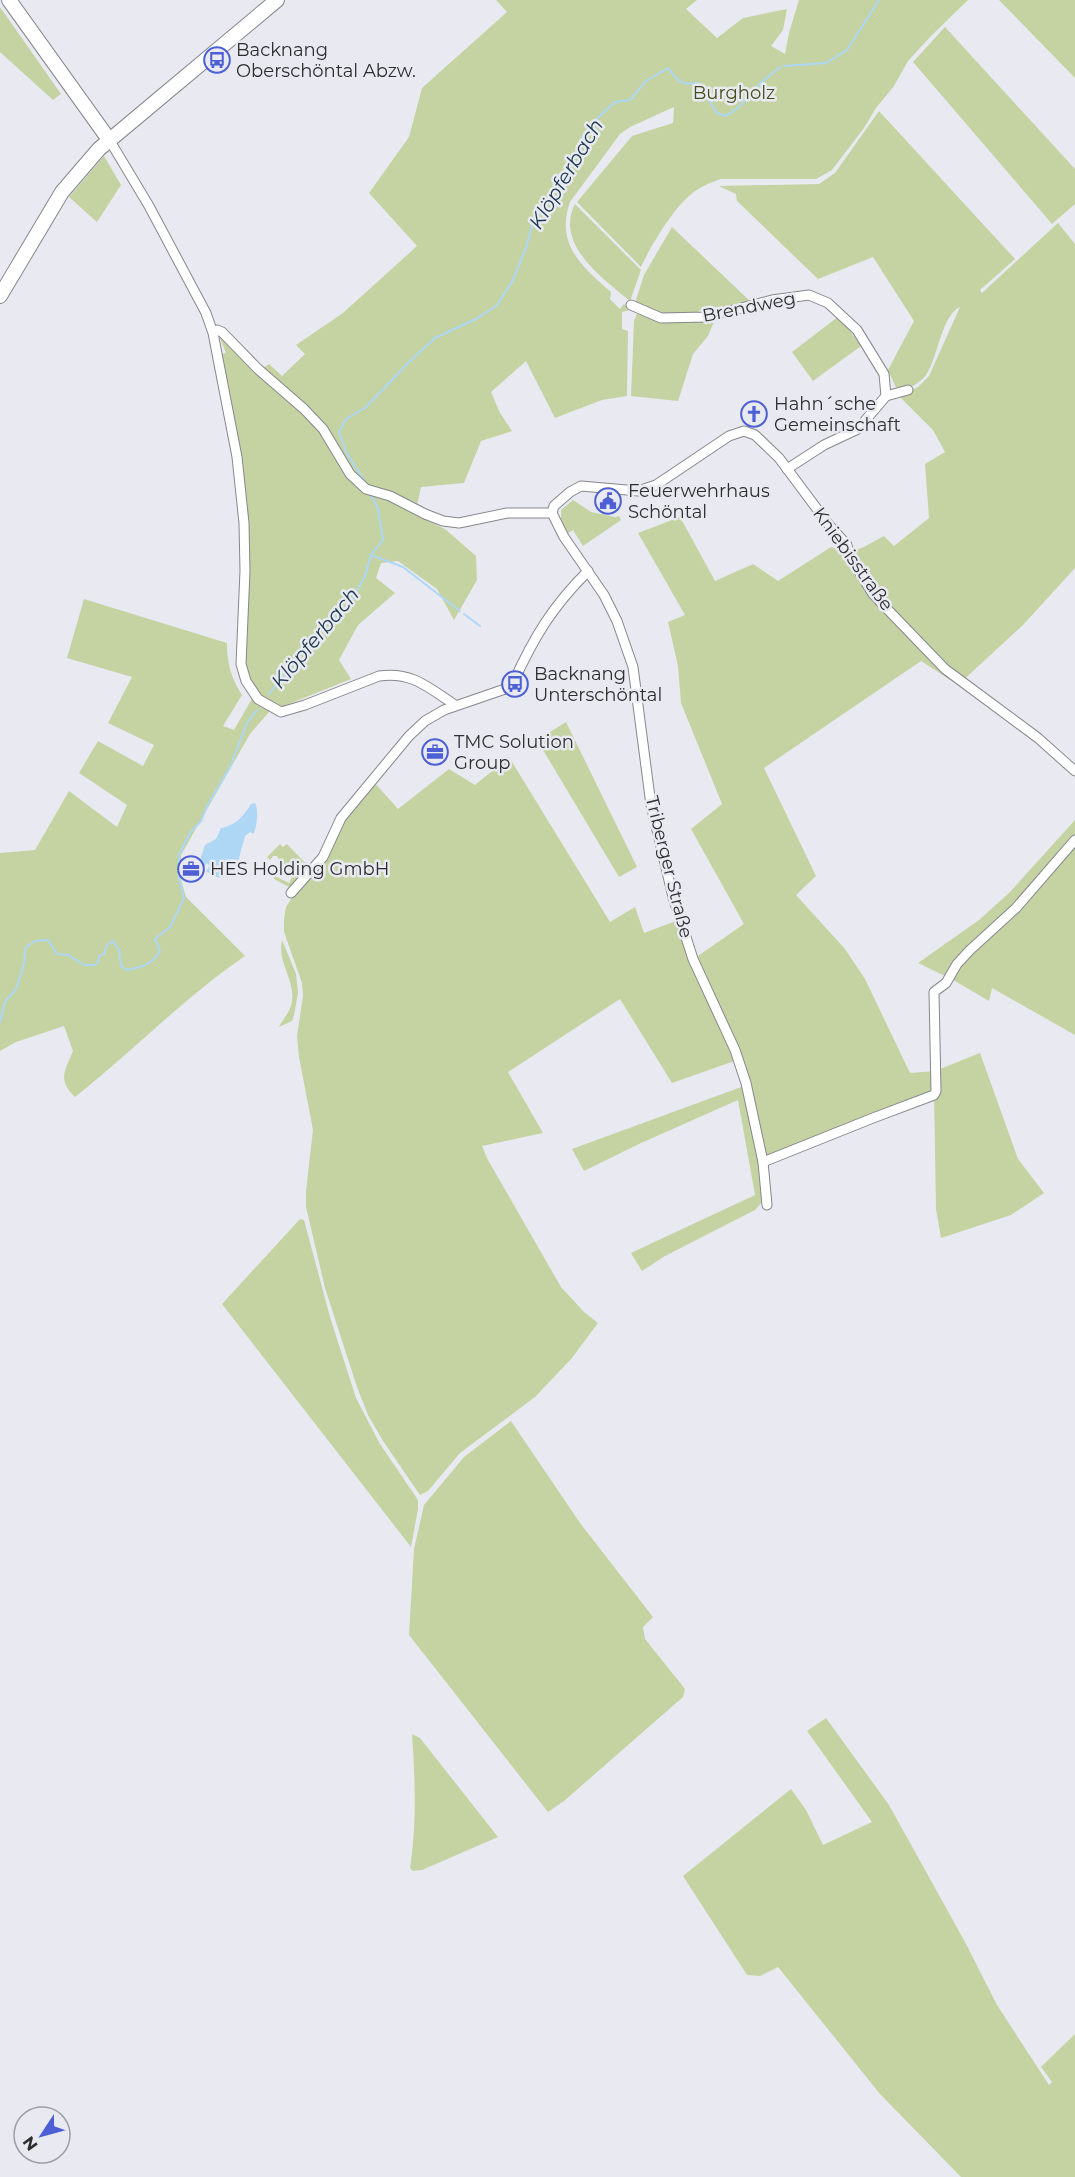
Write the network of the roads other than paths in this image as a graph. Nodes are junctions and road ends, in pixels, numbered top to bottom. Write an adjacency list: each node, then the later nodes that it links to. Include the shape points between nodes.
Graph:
1 (9, 0): 3 (street)
2 (277, 0): 3 (street)
3 (110, 141): 4 (street, via 62,192); 6 (street, via 149,206)
4 (0, 296)
5 (631, 304): 8 (street, Brendweg, via 661,318 706,317 809,295 828,303 857,330 884,374)
6 (213, 332): 10 (street, via 222,332 304,409 323,429 350,474 366,489 443,521 459,523 507,513); 12 (street, via 237,457 244,523 241,664 246,681 258,699 281,712 379,676 400,675 413,678)
7 (908, 390): 8 (street)
8 (886, 396): 9 (street, via 858,429)
9 (788, 469): 10 (street, Kniebisstraße, via 755,435 744,431 729,436 656,484 638,491 581,486 554,506); 13 (street, Kniebisstraße, via 847,545 873,594 891,613 945,669 1038,738)
10 (552, 513): 11 (street, Triberger Straße)
11 (588, 571): 12 (street, via 540,627 513,683); 16 (street, Triberger Straße, via 617,621 633,667 651,805 673,897 693,959 735,1050)
12 (455, 705): 15 (street, via 425,721 410,736 341,818 323,857)
13 (1075, 771)
14 (1075, 840): 16 (street, via 1016,908 970,950 935,990 934,1095)
15 (291, 893)
16 (763, 1162): 17 (street, Triberger Straße)
17 (767, 1205)

